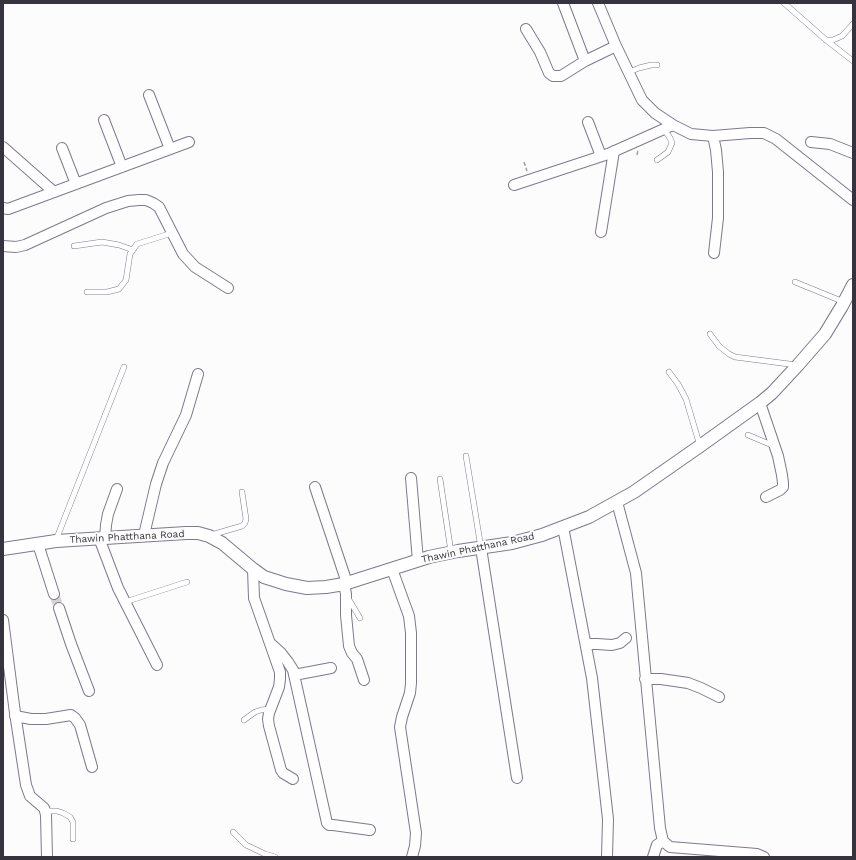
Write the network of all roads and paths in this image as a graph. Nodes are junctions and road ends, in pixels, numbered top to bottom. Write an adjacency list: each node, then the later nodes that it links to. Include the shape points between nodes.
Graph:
1 (563, 3): 8 (street)
2 (598, 3): 7 (street)
3 (784, 3): 6 (lane)
4 (853, 24): 6 (lane, via 842,36)
5 (526, 28): 8 (street, via 549,73 553,76 561,76)
6 (826, 40): 9 (lane)
7 (616, 46): 8 (street); 11 (street)
8 (585, 61)
9 (853, 62)
10 (657, 65): 11 (lane)
11 (628, 72): 15 (street, via 642,100)
12 (149, 95): 21 (street)
13 (104, 120): 26 (street)
14 (588, 122): 24 (street)
15 (669, 127): 16 (street, via 691,134); 22 (street); 25 (lane, via 672,143 668,152)
16 (713, 136): 30 (street, via 764,133 776,138); 37 (street, via 718,172 718,218)
17 (189, 142): 21 (street)
18 (811, 142): 23 (street, via 830,144)
19 (3, 147): 29 (street)
20 (62, 148): 27 (street)
21 (170, 149): 26 (street)
22 (614, 151): 24 (street); 32 (street)
23 (853, 153)
24 (601, 156): 28 (street)
25 (657, 160)
26 (122, 167): 27 (street)
27 (76, 184): 29 (street)
28 (514, 185)
29 (54, 192): 31 (street, via 8,210)
30 (853, 200)
31 (3, 208)
32 (601, 232)
33 (172, 233): 34 (street, via 159,207 146,200 139,200 106,208 25,245); 36 (lane, via 137,244); 40 (street, via 183,254 195,267)
34 (3, 246)
35 (74, 246): 36 (lane, via 102,242)
36 (133, 250): 41 (lane, via 130,254 126,280 119,289)
37 (714, 253)
38 (795, 282): 42 (lane)
39 (853, 284): 42 (street, Thawin Phatthana Road)
40 (228, 288)
41 (87, 292)
42 (844, 302): 44 (street, Thawin Phatthana Road, via 825,334)
43 (710, 334): 44 (lane, via 719,346 735,357)
44 (798, 365): 48 (street, Thawin Phatthana Road)
45 (124, 367): 64 (lane)
46 (669, 372): 50 (lane, via 686,399)
47 (198, 374): 61 (street, via 186,415 163,463)
48 (760, 403): 50 (street, Thawin Phatthana Road); 51 (street)
49 (748, 435): 51 (lane)
50 (700, 446): 59 (street, Thawin Phatthana Road)
51 (774, 446): 58 (street, via 783,488)
52 (466, 456): 66 (lane)
53 (412, 478): 69 (street)
54 (440, 479): 68 (lane)
55 (315, 487): 73 (street)
56 (117, 489): 63 (street)
57 (242, 492): 62 (lane, via 245,523)
58 (766, 497)
59 (617, 502): 60 (street, Thawin Phatthana Road); 85 (street, via 636,573)
60 (563, 527): 66 (street, Thawin Phatthana Road, via 512,543); 81 (street)
61 (144, 535): 62 (street, Thawin Phatthana Road, via 198,533); 63 (street, Thawin Phatthana Road)
62 (209, 536): 70 (street, Thawin Phatthana Road, via 222,543)
63 (102, 538): 64 (street, Thawin Phatthana Road); 75 (street)
64 (56, 541): 65 (street, Thawin Phatthana Road)
65 (38, 544): 67 (street, Thawin Phatthana Road); 74 (street)
66 (481, 548): 68 (street, Thawin Phatthana Road); 93 (street)
67 (3, 549)
68 (451, 552): 69 (street, Thawin Phatthana Road)
69 (418, 561): 71 (street, Thawin Phatthana Road)
70 (253, 569): 73 (street, Thawin Phatthana Road, via 264,577 286,584 307,588); 80 (street, via 254,598)
71 (392, 569): 73 (street, Thawin Phatthana Road); 102 (street, via 409,616 411,633 410,693 400,728 416,833)
72 (187, 582): 75 (lane)
73 (345, 587): 77 (lane); 86 (street, via 349,646 357,659)
74 (54, 594)
75 (125, 602): 82 (street)
76 (59, 608): 87 (street)
77 (360, 618)
78 (3, 620): 90 (street)
79 (626, 638): 81 (street, via 612,645)
80 (270, 643): 84 (street, via 288,662); 89 (street, via 280,672 279,687)
81 (586, 644): 103 (street, via 608,818)
82 (157, 665)
83 (331, 668): 84 (street)
84 (294, 675): 96 (street, via 327,823)
85 (645, 679): 88 (street, via 688,684); 99 (street)
86 (364, 680)
87 (89, 691)
88 (719, 697)
89 (271, 709): 91 (lane, via 255,712); 94 (street, via 269,726 281,770)
90 (15, 716): 92 (street, via 46,719 71,715 80,726); 95 (street, via 26,785 30,796)
91 (244, 720)
92 (92, 767)
93 (516, 778)
94 (293, 779)
95 (45, 811): 98 (lane, via 57,811 70,817 73,822); 100 (street)
96 (370, 830)
97 (233, 832): 101 (lane, via 246,845)
98 (73, 839)
99 (663, 841): 104 (street, via 657,845); 105 (street, via 670,847 757,854)
100 (47, 857)
101 (275, 857)
102 (412, 857)
103 (607, 857)
104 (653, 857)
105 (764, 857)

